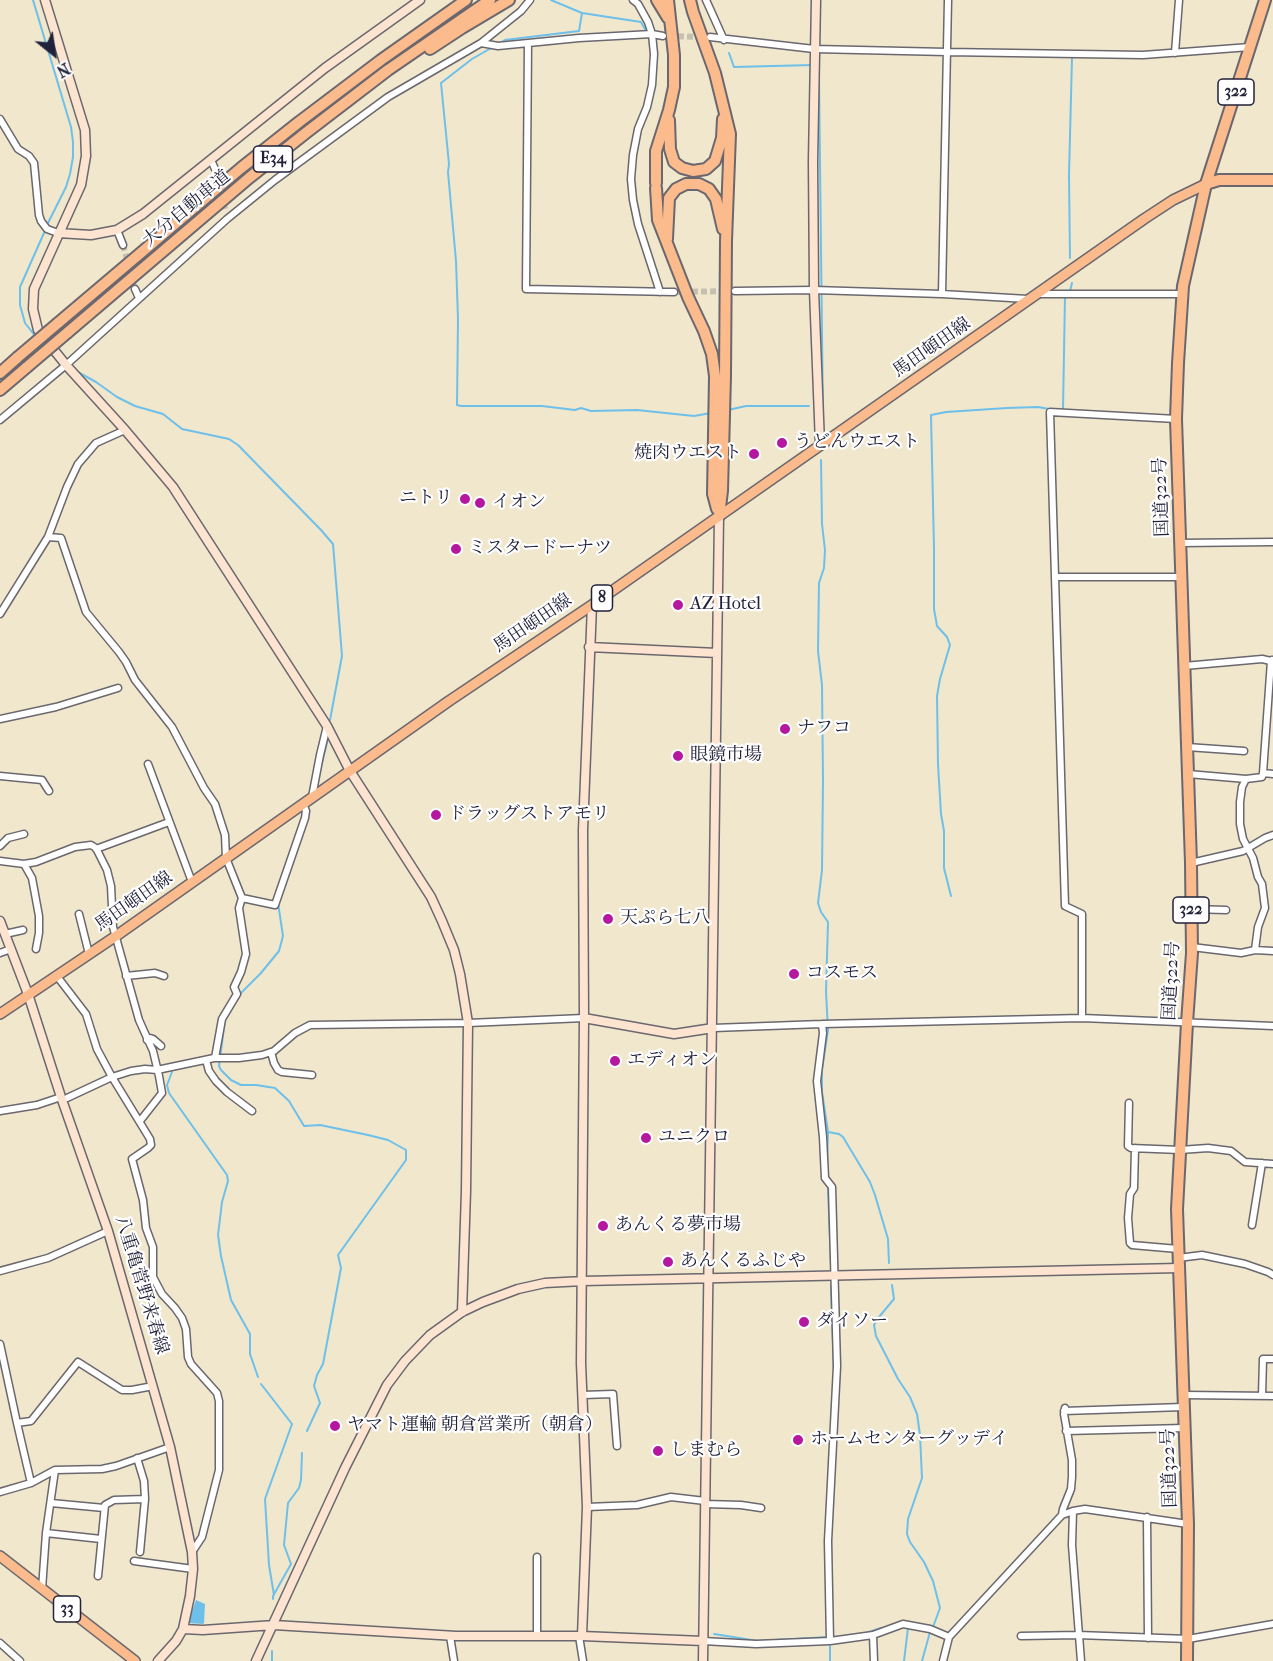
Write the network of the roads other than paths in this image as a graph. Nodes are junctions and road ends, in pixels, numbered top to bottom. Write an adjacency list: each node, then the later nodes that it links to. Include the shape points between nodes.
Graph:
1 (45, 0): 40 (street, via 85,130 86,147 81,185)
2 (420, 0): 33 (street, via 325,68)
3 (466, 0): 54 (highway, 大分自動車道 / E34, bridge, via 241,168)
4 (490, 0): 32 (highway, 大分自動車道 / E34)
5 (509, 0): 32 (highway)
6 (530, 0): 23 (street)
7 (633, 0): 19 (street)
8 (657, 0): 18 (highway)
9 (668, 0): 18 (highway)
10 (685, 0): 17 (highway)
11 (690, 0): 17 (highway)
12 (706, 0): 22 (street)
13 (816, 0): 26 (street)
14 (948, 0): 27 (street)
15 (1179, 0): 28 (street)
16 (1265, 0): 25 (highway, 322)
17 (693, 12): 30 (highway)
18 (671, 24): 29 (highway, via 674,87)
19 (652, 34): 20 (street); 24 (street); 47 (street, via 652,85 638,129 631,179 638,224)
20 (663, 36)
21 (710, 37): 22 (street)
22 (724, 40): 26 (street)
23 (481, 43): 24 (street); 38 (street, via 388,97)
24 (528, 43): 47 (street, via 526,289)
25 (1251, 47): 28 (street); 36 (highway, 322)
26 (814, 49): 27 (street); 45 (street)
27 (947, 52): 28 (street); 49 (street)
28 (1176, 53)
29 (669, 110): 30 (highway, via 674,162 693,171 706,169 715,161); 43 (highway, via 656,151 658,220)
30 (724, 110): 41 (highway, via 730,134)
31 (0, 119): 40 (street, via 18,149 34,163 41,221)
32 (307, 132): 55 (highway, 大分自動車道 / E34, bridge)
33 (211, 160): 34 (street); 39 (street)
34 (215, 169)
35 (1273, 180): 36 (highway, via 1219,180)
36 (1206, 184): 50 (highway, 国道322号 / 322); 51 (main road, 馬田頓田線 / 8, via 1173,200)
37 (225, 209): 38 (street)
38 (227, 219): 52 (street)
39 (117, 230): 40 (street, via 91,235); 42 (street)
40 (58, 233): 53 (street, via 34,289 33,309 38,330)
41 (726, 241): 43 (highway, via 716,199 709,189 686,184 669,198); 60 (highway)
42 (123, 245)
43 (667, 246): 60 (highway, via 712,354 713,494)
44 (135, 289): 52 (street)
45 (814, 290): 46 (street); 49 (street); 59 (street)
46 (735, 291)
47 (660, 292): 48 (street)
48 (674, 292)
49 (942, 294): 51 (street)
50 (1182, 294): 51 (street); 56 (highway, 国道322号 / 322)
51 (1035, 296): 59 (main road, 馬田頓田線 / 8)
52 (139, 298): 53 (street)
53 (66, 364): 57 (street); 58 (street)
54 (0, 373)
55 (0, 390)
56 (1176, 419): 63 (highway, 国道322号 / 322); 64 (street, via 1050,412)
57 (0, 420)
58 (125, 430): 61 (street, via 96,443 78,464); 74 (street, via 173,488)
59 (820, 444): 60 (main road, 馬田頓田線 / 8)
60 (719, 516): 66 (main road, 馬田頓田線 / 8); 69 (street)
61 (48, 537): 67 (street); 93 (street, via 61,537 86,612 172,727 215,804 225,836)
62 (1273, 542): 63 (street)
63 (1180, 543): 65 (highway, 国道322号 / 322)
64 (1055, 577): 65 (street); 119 (street, via 1065,906 1082,914)
65 (1181, 577): 71 (highway, 国道322号 / 322)
66 (592, 604): 68 (street); 78 (main road, 馬田頓田線 / 8)
67 (0, 614)
68 (589, 646): 69 (street); 118 (street, via 583,830)
69 (717, 653): 124 (street)
70 (1272, 660): 71 (street); 79 (street)
71 (1184, 666): 75 (highway, 国道322号 / 322)
72 (118, 688): 73 (street)
73 (0, 719)
74 (327, 726): 78 (street); 85 (street)
75 (1187, 747): 76 (street); 80 (highway, 国道322号 / 322)
76 (1244, 751)
77 (148, 764): 87 (street)
78 (350, 771): 85 (main road, 馬田頓田線 / 8); 120 (street, via 442,921 454,950)
79 (1263, 773): 81 (street); 83 (street, via 1263,777)
80 (1188, 774): 83 (street); 95 (highway, 国道322号 / 322)
81 (1273, 774)
82 (0, 776): 84 (street, via 42,780)
83 (1246, 780): 91 (street, via 1242,787 1240,824)
84 (49, 791)
85 (312, 798): 86 (main road, 馬田頓田線 / 8)
86 (303, 804): 93 (main road, 馬田頓田線 / 8); 98 (street, via 305,818 275,905)
87 (169, 822): 92 (street); 97 (street)
88 (24, 834): 90 (street, via 8,838)
89 (1273, 835): 91 (street)
90 (0, 846)
91 (1248, 847): 95 (street); 109 (street, via 1262,884 1265,908)
92 (96, 849): 96 (street, via 91,845 75,847); 105 (street, via 110,878)
93 (226, 858): 97 (main road, 馬田頓田線 / 8); 98 (street)
94 (0, 861): 96 (street)
95 (1191, 862): 99 (highway, 国道322号 / 322)
96 (24, 864): 108 (street, via 32,878 39,916)
97 (192, 882): 105 (main road, 馬田頓田線 / 8)
98 (242, 898): 128 (street, via 239,908 246,954 234,987 237,994 222,1019)
99 (1191, 909): 100 (street); 106 (highway, 国道322号 / 322)
100 (1226, 910)
101 (79, 914): 112 (street)
102 (0, 921): 104 (street, 八重亀菅野来春線)
103 (23, 930): 104 (street)
104 (5, 934): 107 (street, 八重亀菅野来春線)
105 (116, 936): 112 (main road, 馬田頓田線 / 8); 114 (street)
106 (1192, 947): 109 (street, via 1241,953); 122 (highway, 国道322号 / 322)
107 (11, 949): 111 (street); 116 (street, 八重亀菅野来春線)
108 (36, 949)
109 (1255, 950): 110 (street)
110 (1273, 951)
111 (0, 953)
112 (89, 954): 113 (main road, 馬田頓田線 / 8)
113 (57, 975): 116 (main road, 馬田頓田線 / 8); 132 (street, via 86,1014 97,1049)
114 (126, 976): 115 (street); 125 (street)
115 (164, 976)
116 (28, 994): 117 (main road, 馬田頓田線 / 8); 133 (street, 八重亀菅野来春線)
117 (0, 1014)
118 (584, 1018): 120 (street); 124 (street, via 674,1034); 149 (street)
119 (1082, 1018): 121 (street); 122 (street)
120 (468, 1023): 127 (street, via 310,1025); 150 (street)
121 (826, 1023): 124 (street); 147 (street, via 817,1081 825,1178 832,1187)
122 (1187, 1023): 123 (street); 139 (highway, 国道322号 / 322)
123 (1273, 1026)
124 (712, 1028): 148 (street)
125 (147, 1040): 126 (street, via 153,1039); 130 (street)
126 (161, 1046)
127 (271, 1052): 128 (street); 131 (street, via 278,1070)
128 (218, 1058): 129 (street)
129 (206, 1060): 130 (street); 136 (street, via 216,1081)
130 (158, 1070): 132 (street, via 131,1071); 137 (street, via 162,1093)
131 (312, 1075)
132 (112, 1077): 133 (street); 137 (street)
133 (64, 1098): 135 (street); 143 (street, 八重亀菅野来春線)
134 (1129, 1103): 138 (street, via 1128,1146)
135 (0, 1111)
136 (252, 1111)
137 (140, 1121): 181 (street, via 151,1145 132,1160 153,1247 153,1277 182,1318 188,1357 217,1393 220,1407 219,1470 202,1537)
138 (1135, 1148): 139 (street); 144 (street, via 1128,1218 1130,1244)
139 (1180, 1150): 140 (street, via 1231,1151 1245,1162); 144 (highway, 国道322号 / 322)
140 (1262, 1163): 141 (street); 142 (street)
141 (1273, 1164)
142 (1252, 1225)
143 (108, 1231): 145 (street, via 48,1258); 153 (street, 八重亀菅野来春線)
144 (1178, 1258): 146 (street, via 1202,1255); 147 (street); 155 (highway, 国道322号 / 322)
145 (0, 1270)
146 (1273, 1275)
147 (835, 1276): 148 (street); 201 (street, via 837,1366 828,1540)
148 (709, 1278): 149 (street); 170 (street)
149 (583, 1281): 150 (street, via 518,1289); 154 (street)
150 (462, 1312): 189 (street, via 413,1351 387,1385)
151 (0, 1344): 159 (street)
152 (1273, 1359): 156 (street, via 1263,1359)
153 (153, 1386): 159 (street, via 122,1390 78,1362 31,1421); 163 (street, 八重亀菅野来春線)
154 (583, 1395): 162 (street, via 613,1394); 171 (street)
155 (1183, 1395): 156 (street); 158 (highway, 国道322号 / 322)
156 (1262, 1396): 157 (street)
157 (1273, 1396)
158 (1184, 1407): 160 (highway, 国道322号 / 322); 161 (street, via 1064,1410)
159 (17, 1423): 166 (street)
160 (1184, 1428): 161 (street); 177 (highway, 国道322号 / 322)
161 (1066, 1431): 175 (street, via 1072,1477)
162 (617, 1446)
163 (170, 1447): 164 (street); 181 (street, 八重亀菅野来春線)
164 (137, 1458): 165 (street, via 102,1469); 168 (street)
165 (55, 1470): 166 (street); 169 (street)
166 (31, 1483): 167 (street)
167 (0, 1491)
168 (145, 1499): 172 (street, via 114,1500); 180 (street)
169 (51, 1503): 172 (street); 178 (street)
170 (705, 1503): 171 (street, via 671,1497 637,1505); 173 (street); 200 (street)
171 (587, 1507): 195 (street)
172 (104, 1508): 179 (street)
173 (761, 1508)
174 (1073, 1510): 175 (street); 176 (street); 192 (street)
175 (1062, 1515): 197 (street)
176 (1148, 1517): 177 (street); 198 (street)
177 (1188, 1524): 199 (highway, 国道322号 / 322)
178 (46, 1533): 179 (street); 187 (street)
179 (101, 1539): 186 (street)
180 (140, 1552)
181 (192, 1552): 185 (street, 八重亀菅野来春線)
182 (0, 1556): 187 (main road, 33)
183 (537, 1557): 194 (street)
184 (134, 1561): 185 (street)
185 (193, 1569): 190 (street, 八重亀菅野来春線)
186 (98, 1576)
187 (42, 1589): 204 (main road, 33)
188 (1273, 1624): 199 (street)
189 (274, 1625): 190 (street); 193 (street); 206 (street)
190 (183, 1629): 205 (street, 八重亀菅野来春線)
191 (873, 1635): 197 (street, via 903,1624); 201 (street); 210 (street)
192 (1078, 1635): 196 (street); 198 (street); 212 (street)
193 (450, 1636): 194 (street); 207 (street)
194 (537, 1636): 195 (street)
195 (581, 1636): 200 (street); 208 (street)
196 (1021, 1636)
197 (950, 1637): 211 (street)
198 (1148, 1638): 199 (street)
199 (1188, 1639): 213 (highway, 322)
200 (703, 1641): 201 (street); 209 (street)
201 (830, 1641)
202 (0, 1643): 203 (street)
203 (20, 1661)
204 (135, 1661)
205 (158, 1661)
206 (256, 1661)
207 (454, 1661)
208 (583, 1661)
209 (703, 1661)
210 (874, 1661)
211 (943, 1661)
212 (1081, 1661)
213 (1187, 1661)

